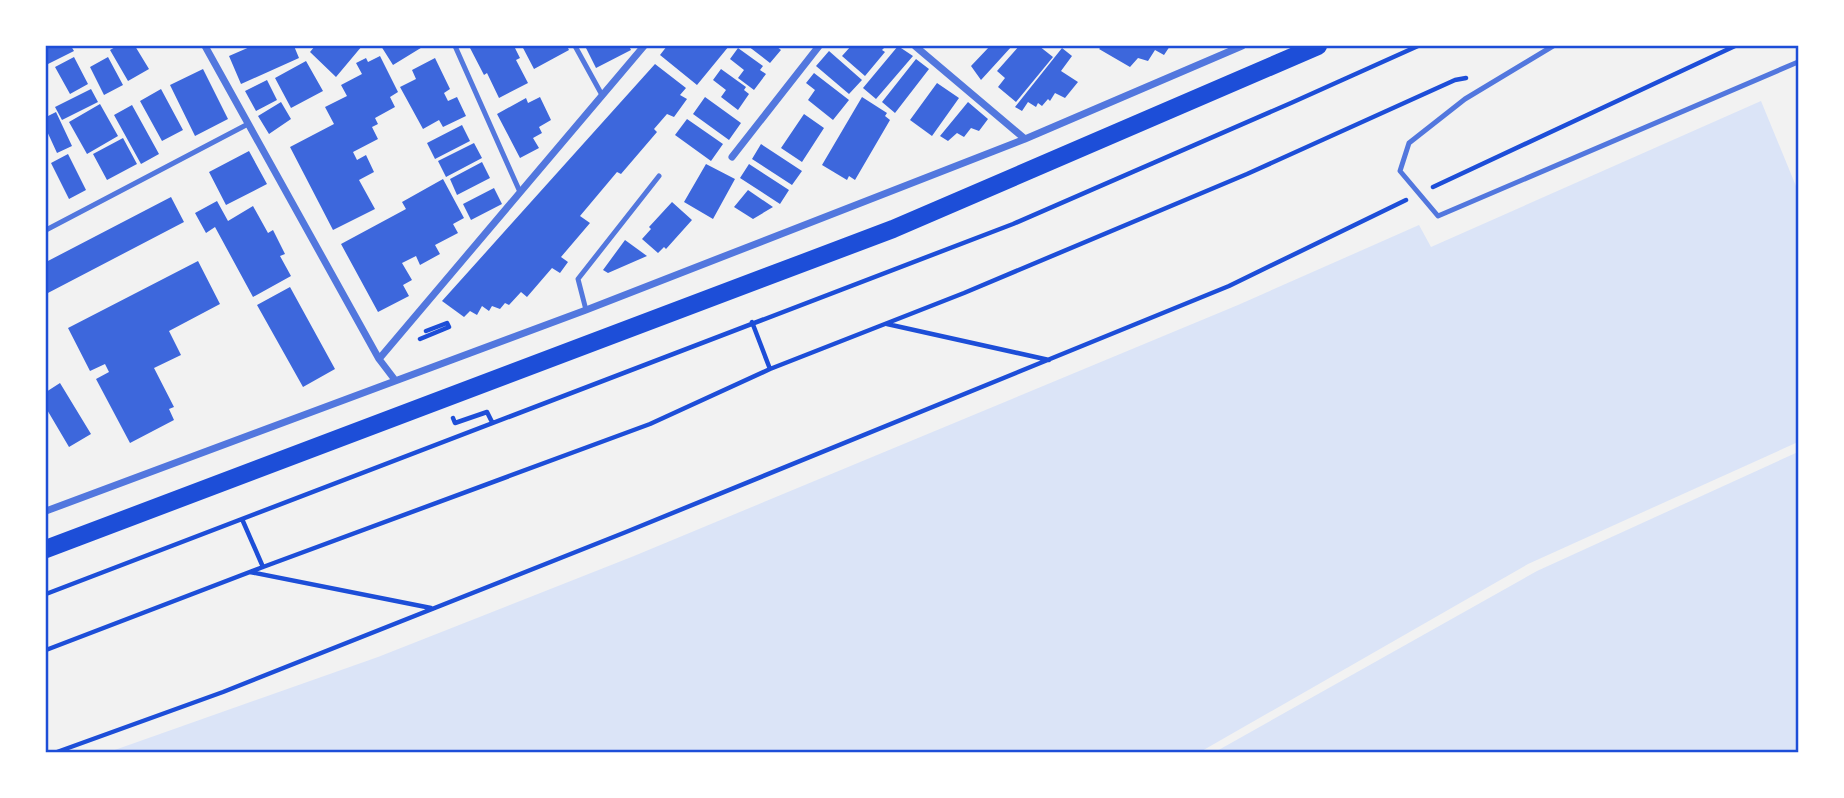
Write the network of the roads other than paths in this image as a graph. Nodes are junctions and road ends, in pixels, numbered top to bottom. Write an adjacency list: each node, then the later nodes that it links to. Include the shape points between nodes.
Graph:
1 (205, 46): 14 (street)
2 (455, 46): 18 (lane)
3 (575, 46): 13 (lane)
4 (643, 46): 13 (street)
5 (819, 46): 16 (street)
6 (915, 46): 15 (street)
7 (1217, 46): 11 (street)
8 (1242, 46): 11 (street)
9 (1318, 46): 24 (main road, via 893,229)
10 (1553, 46): 12 (lane, via 1465,99 1409,143 1401,171 1438,216)
11 (1228, 51): 15 (street)
12 (1798, 62)
13 (602, 95): 18 (street)
14 (248, 124): 19 (lane); 21 (street)
15 (1025, 139): 20 (street)
16 (732, 157)
17 (659, 176): 20 (lane, via 578,279)
18 (520, 192): 21 (street)
19 (46, 230)
20 (586, 310): 22 (street)
21 (379, 359): 22 (street)
22 (395, 380): 23 (street)
23 (46, 511)
24 (46, 549)

